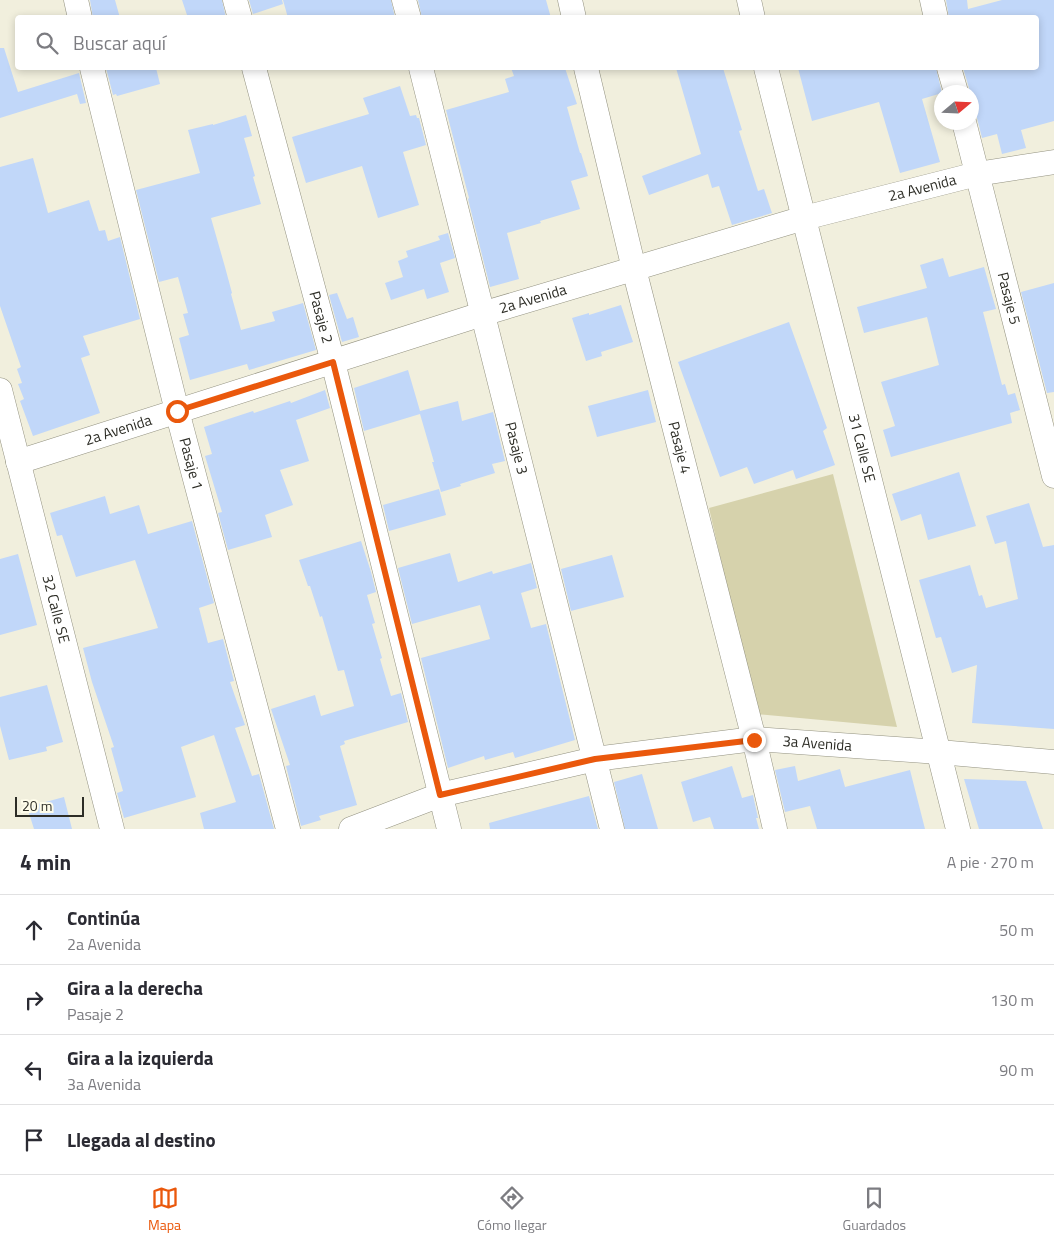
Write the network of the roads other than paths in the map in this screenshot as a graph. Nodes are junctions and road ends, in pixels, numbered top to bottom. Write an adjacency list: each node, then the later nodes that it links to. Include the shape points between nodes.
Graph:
1 (76, 0): 7 (street)
2 (235, 0): 8 (street)
3 (404, 0): 9 (street)
4 (570, 0): 10 (street)
5 (749, 0): 11 (street)
6 (932, 0): 12 (street)
7 (79, 15)
8 (239, 15)
9 (407, 15)
10 (573, 15)
11 (753, 15)
12 (935, 15)
13 (92, 70): 28 (street, Pasaje 1)
14 (255, 70): 26 (street, Pasaje 2)
15 (421, 70): 25 (street, Pasaje 3)
16 (586, 70): 24 (street, Pasaje 4)
17 (767, 70): 23 (street, 31 Calle SE)
18 (950, 70): 19 (street)
19 (954, 85)
20 (966, 130): 22 (street, Pasaje 5)
21 (1054, 162): 22 (street, 2a Avenida)
22 (977, 174): 23 (street, 2a Avenida); 30 (street, Pasaje 5)
23 (804, 218): 24 (street, 2a Avenida); 32 (street, 31 Calle SE)
24 (634, 269): 25 (street, 2a Avenida); 31 (street, Pasaje 4)
25 (482, 314): 26 (street, 2a Avenida); 33 (street, Pasaje 3)
26 (333, 362): 28 (street, 2a Avenida); 35 (street, Pasaje 2)
27 (0, 390): 29 (street, 32 Calle SE)
28 (177, 411): 29 (street, 2a Avenida); 37 (street, Pasaje 1)
29 (18, 462): 36 (street, 32 Calle SE)
30 (1054, 476)
31 (754, 740): 32 (street, 3a Avenida); 33 (street, 3a Avenida); 41 (street, Pasaje 4)
32 (940, 752): 34 (street, 3a Avenida); 42 (street, 31 Calle SE)
33 (595, 759): 35 (street, 3a Avenida); 40 (street, Pasaje 3)
34 (1054, 762)
35 (440, 795): 38 (street, 3a Avenida); 39 (street, Pasaje 2)
36 (112, 829)
37 (288, 829)
38 (350, 829)
39 (449, 829)
40 (612, 829)
41 (776, 829)
42 (958, 829)

